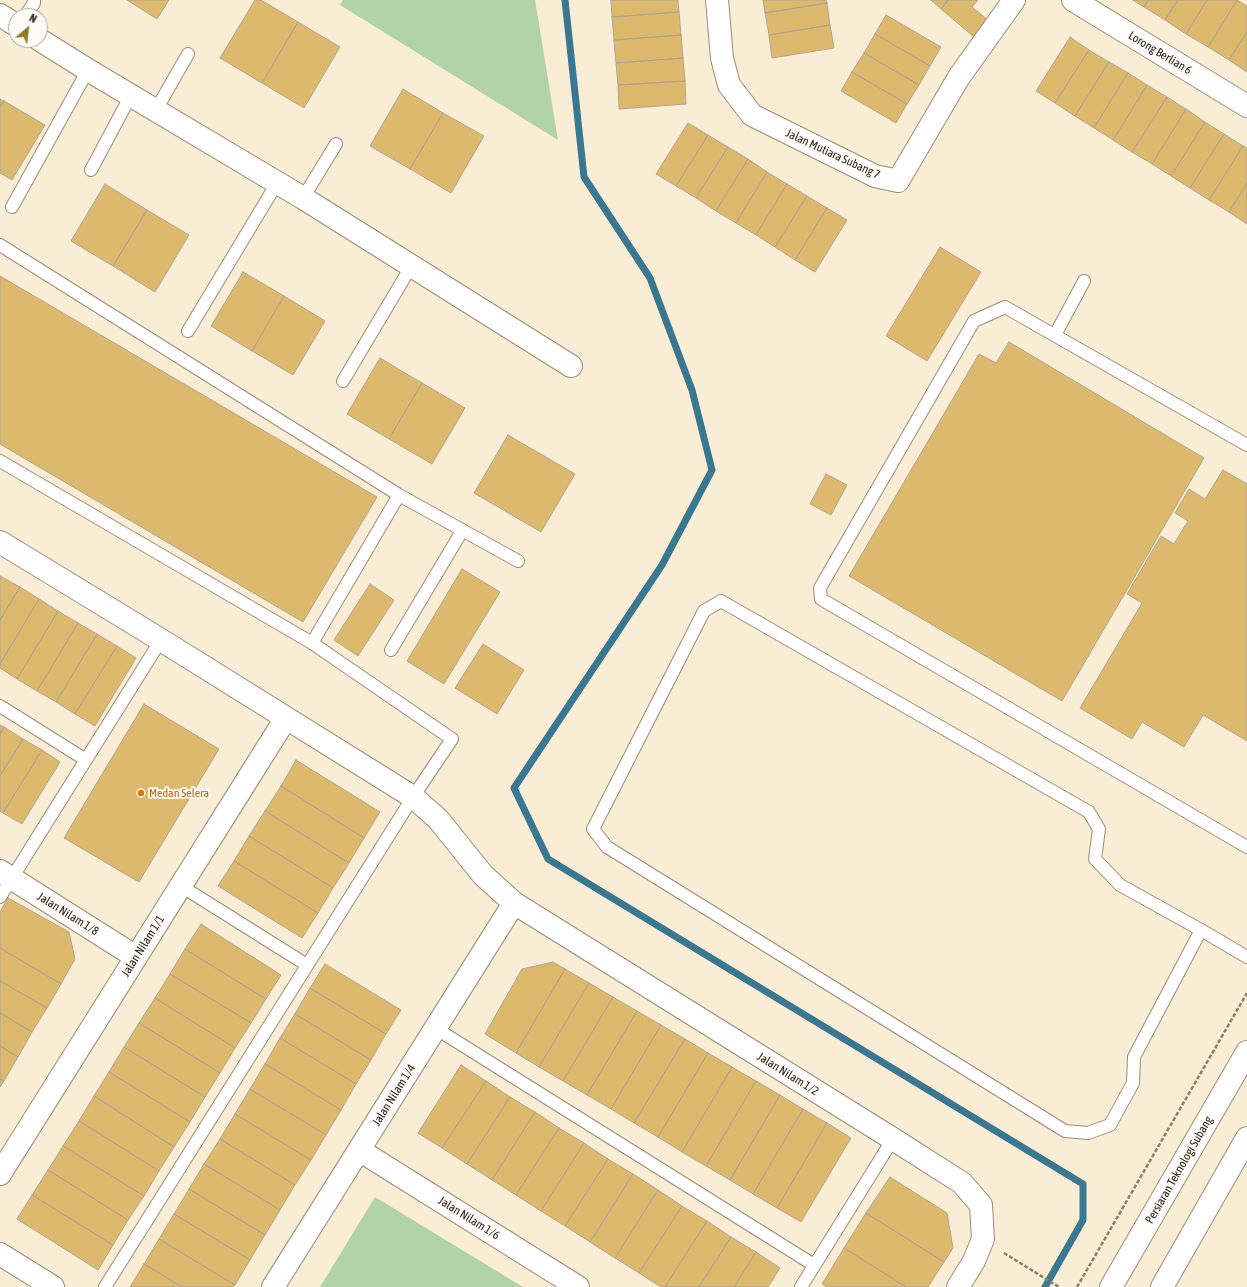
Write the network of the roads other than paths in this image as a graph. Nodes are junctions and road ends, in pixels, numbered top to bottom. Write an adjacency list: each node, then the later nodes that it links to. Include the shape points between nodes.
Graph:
1 (717, 0): 2 (street, Jalan Mutiara Subang 7, via 722,58 729,85 752,115 875,176 898,181 959,77)
2 (1014, 0)
3 (1073, 0): 8 (street, Lorong Berlian 6)
4 (48, 45): 6 (street)
5 (188, 54): 9 (lane)
6 (88, 70): 7 (street); 14 (lane)
7 (131, 95): 9 (street); 11 (lane)
8 (1247, 106)
9 (156, 110): 12 (street)
10 (336, 144): 13 (lane)
11 (91, 170)
12 (277, 183): 13 (street); 18 (lane)
13 (303, 198): 16 (street)
14 (12, 207)
15 (0, 245): 24 (lane)
16 (412, 265): 20 (street); 21 (lane)
17 (1084, 281): 19 (lane)
18 (188, 331)
19 (1055, 335): 22 (lane); 35 (lane, via 1005,306 974,321 820,588 821,598)
20 (571, 366)
21 (343, 381)
22 (1247, 445)
23 (0, 461): 29 (lane)
24 (399, 495): 25 (lane); 29 (lane)
25 (462, 531): 27 (lane); 30 (lane)
26 (0, 542): 28 (street, Jalan Nilam 1/2)
27 (518, 561)
28 (161, 640): 32 (street, Jalan Nilam 1/2); 33 (lane)
29 (312, 643): 34 (lane, via 452,739)
30 (391, 650)
31 (0, 706): 33 (lane)
32 (286, 718): 34 (street, Jalan Nilam 1/2); 37 (street, Jalan Nilam 1/1)
33 (86, 760): 36 (lane)
34 (413, 797): 39 (street, Jalan Nilam 1/2, via 438,819 483,875); 43 (lane)
35 (1247, 847)
36 (6, 875): 38 (lane); 41 (street, Jalan Nilam 1/8)
37 (181, 886): 41 (street, Jalan Nilam 1/1); 43 (lane)
38 (0, 897)
39 (514, 903): 44 (street, Jalan Nilam 1/4); 46 (street, Jalan Nilam 1/2)
40 (1202, 930): 40 (lane, via 1134,1057 1133,1084 1110,1124 1088,1133 1065,1131 607,847 593,829 704,610 721,601 1089,812 1099,828 1095,859 1110,875 1120,885); 42 (lane)
41 (136, 957): 49 (street, Jalan Nilam 1/1)
42 (1247, 957)
43 (307, 965): 53 (lane)
44 (435, 1028): 48 (street, Jalan Nilam 1/4); 51 (lane)
45 (1247, 1052): 58 (street, Persiaran Teknologi Subang)
46 (894, 1139): 51 (lane); 57 (street, Jalan Nilam 1/2, via 962,1184 981,1205 983,1239 974,1261)
47 (1246, 1143): 59 (street)
48 (359, 1150): 54 (street, Jalan Nilam 1/4); 55 (street, Jalan Nilam 1/6)
49 (0, 1174)
50 (0, 1254): 52 (street)
51 (814, 1265): 56 (lane)
52 (53, 1287)
53 (105, 1287)
54 (273, 1287)
55 (578, 1287)
56 (801, 1287)
57 (958, 1287)
58 (1111, 1287)
59 (1162, 1287)

